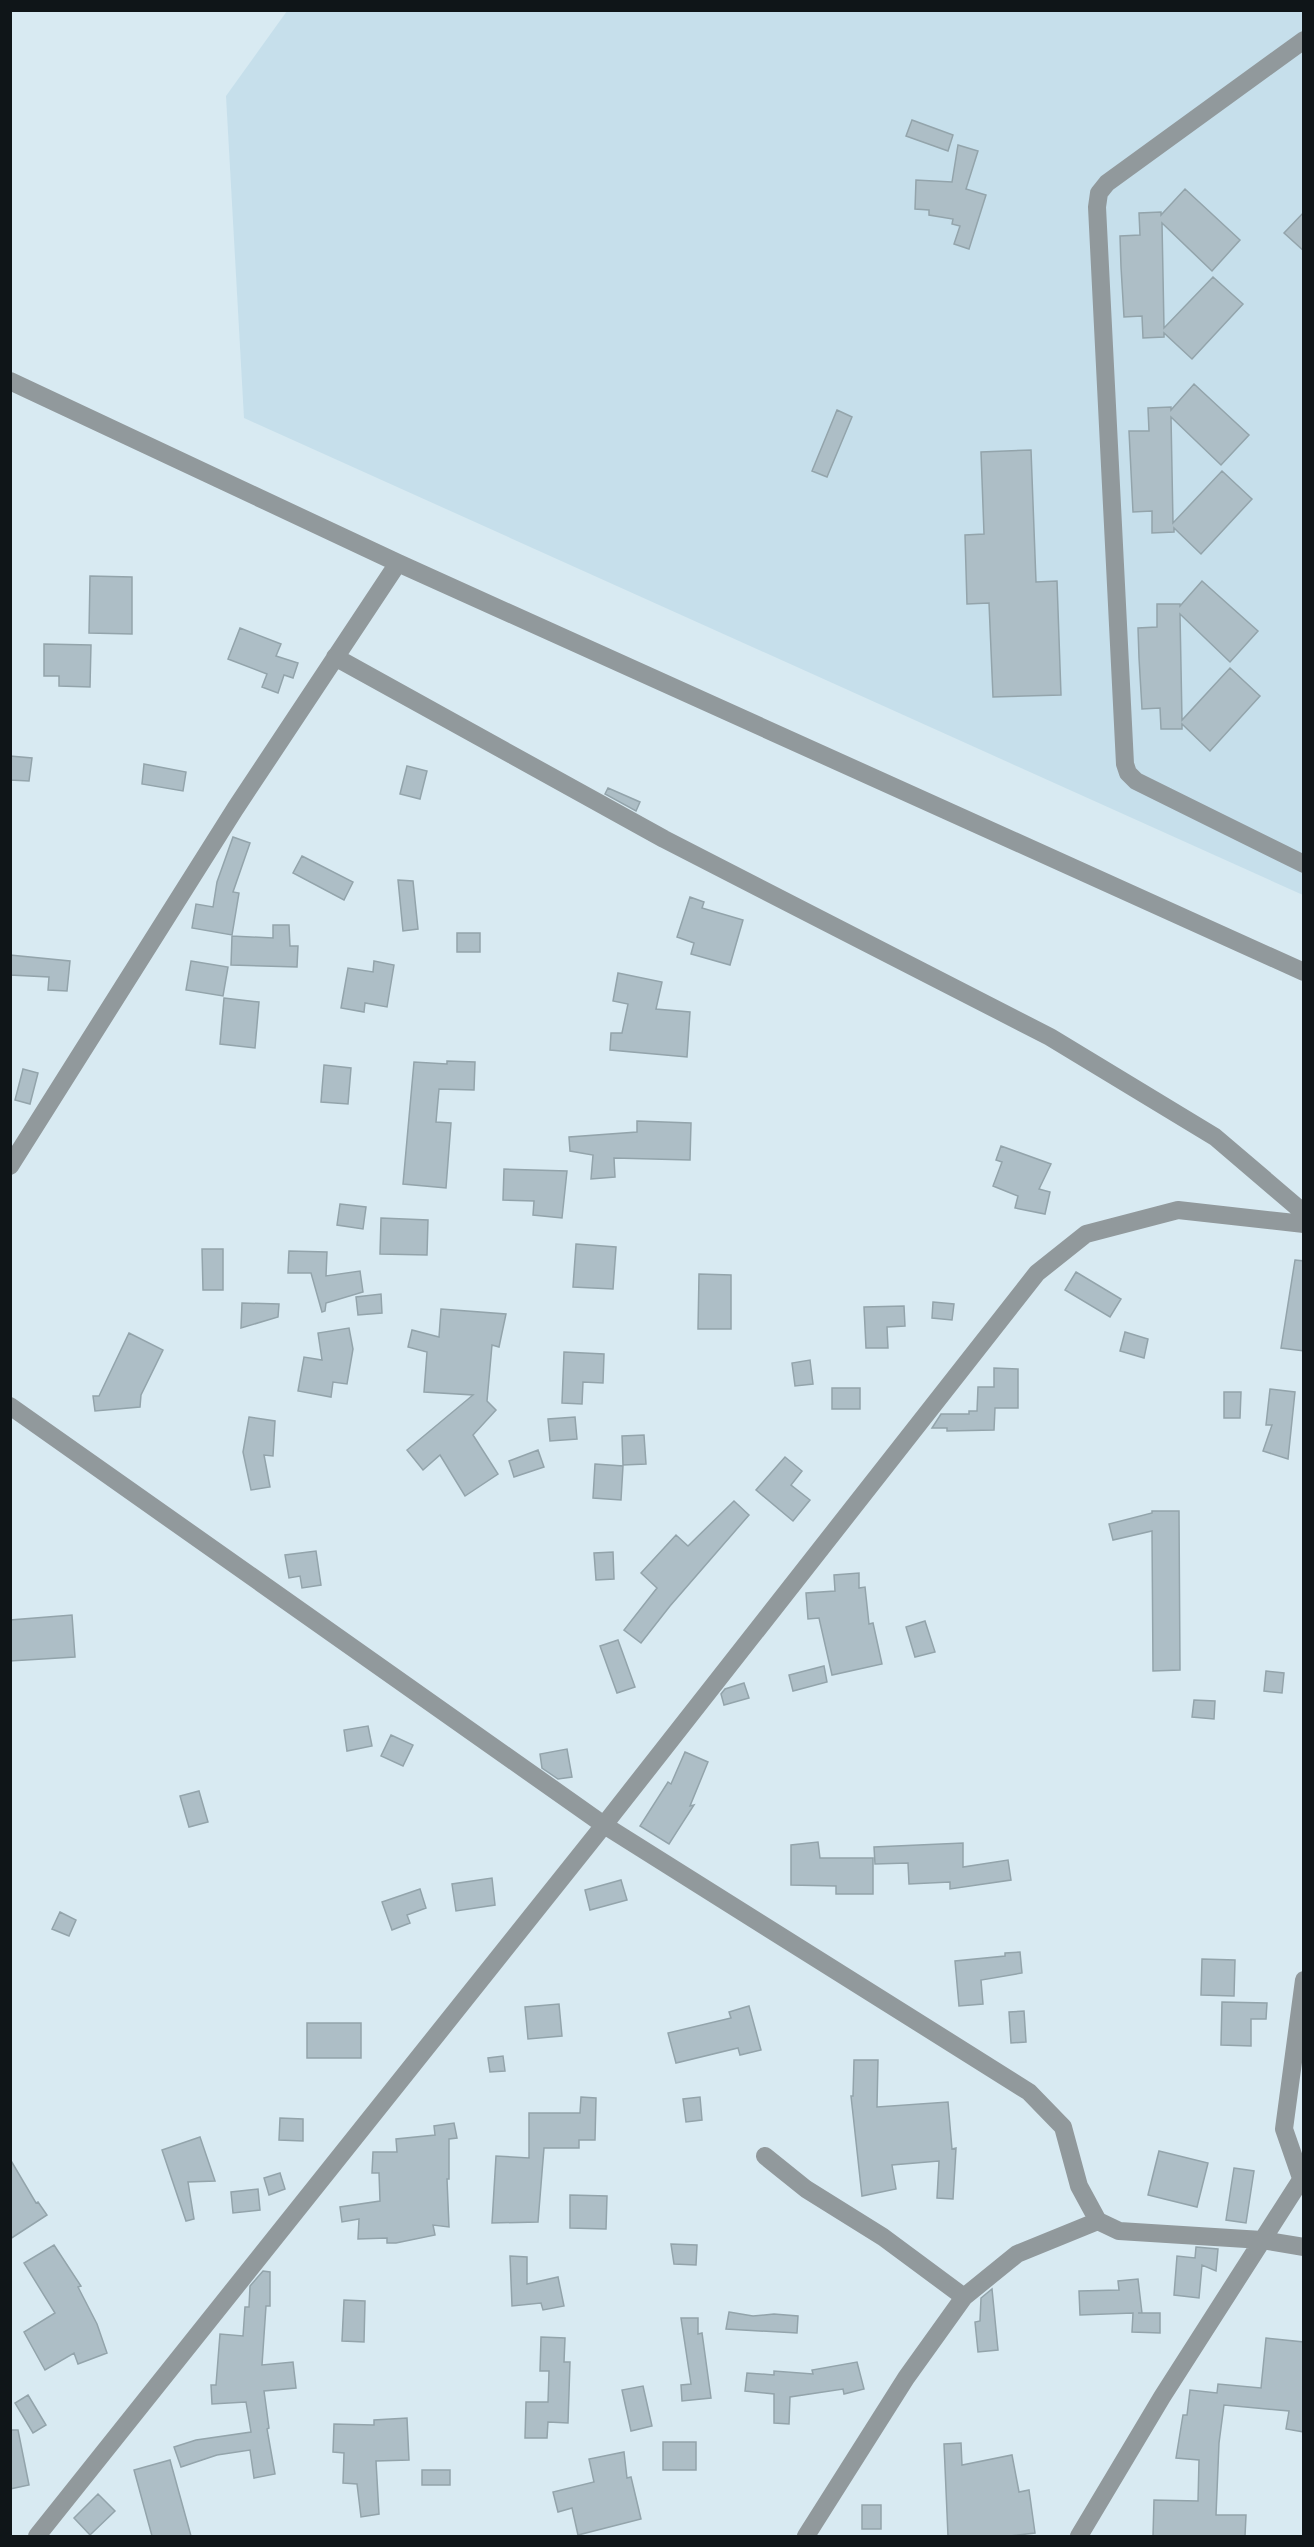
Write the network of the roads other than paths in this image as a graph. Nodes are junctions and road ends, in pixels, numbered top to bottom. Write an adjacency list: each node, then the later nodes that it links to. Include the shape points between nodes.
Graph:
1 (1304, 40): 5 (street, via 1107,183 1099,193 1097,207 1125,764 1136,781)
2 (10, 381): 3 (street)
3 (398, 563): 4 (street); 6 (street)
4 (335, 657): 7 (street); 8 (street, via 664,839 1050,1037 1215,1137)
5 (1304, 864)
6 (1304, 972)
7 (10, 1166)
8 (1304, 1214)
9 (1304, 1224): 11 (street, via 1178,1210 1086,1234 1037,1273)
10 (10, 1406): 11 (street)
11 (604, 1826): 15 (street, via 1029,2092 1063,2127 1080,2186); 19 (street)
12 (1304, 1980): 14 (street, via 1284,2129)
13 (765, 2156): 18 (street, via 806,2189 884,2237)
14 (1302, 2176): 16 (street)
15 (1098, 2221): 16 (street, via 1119,2231); 18 (street, via 1017,2254)
16 (1262, 2240): 17 (street); 21 (street)
17 (1304, 2247)
18 (964, 2297): 20 (street, via 906,2378)
19 (37, 2536)
20 (806, 2536)
21 (1080, 2536)

